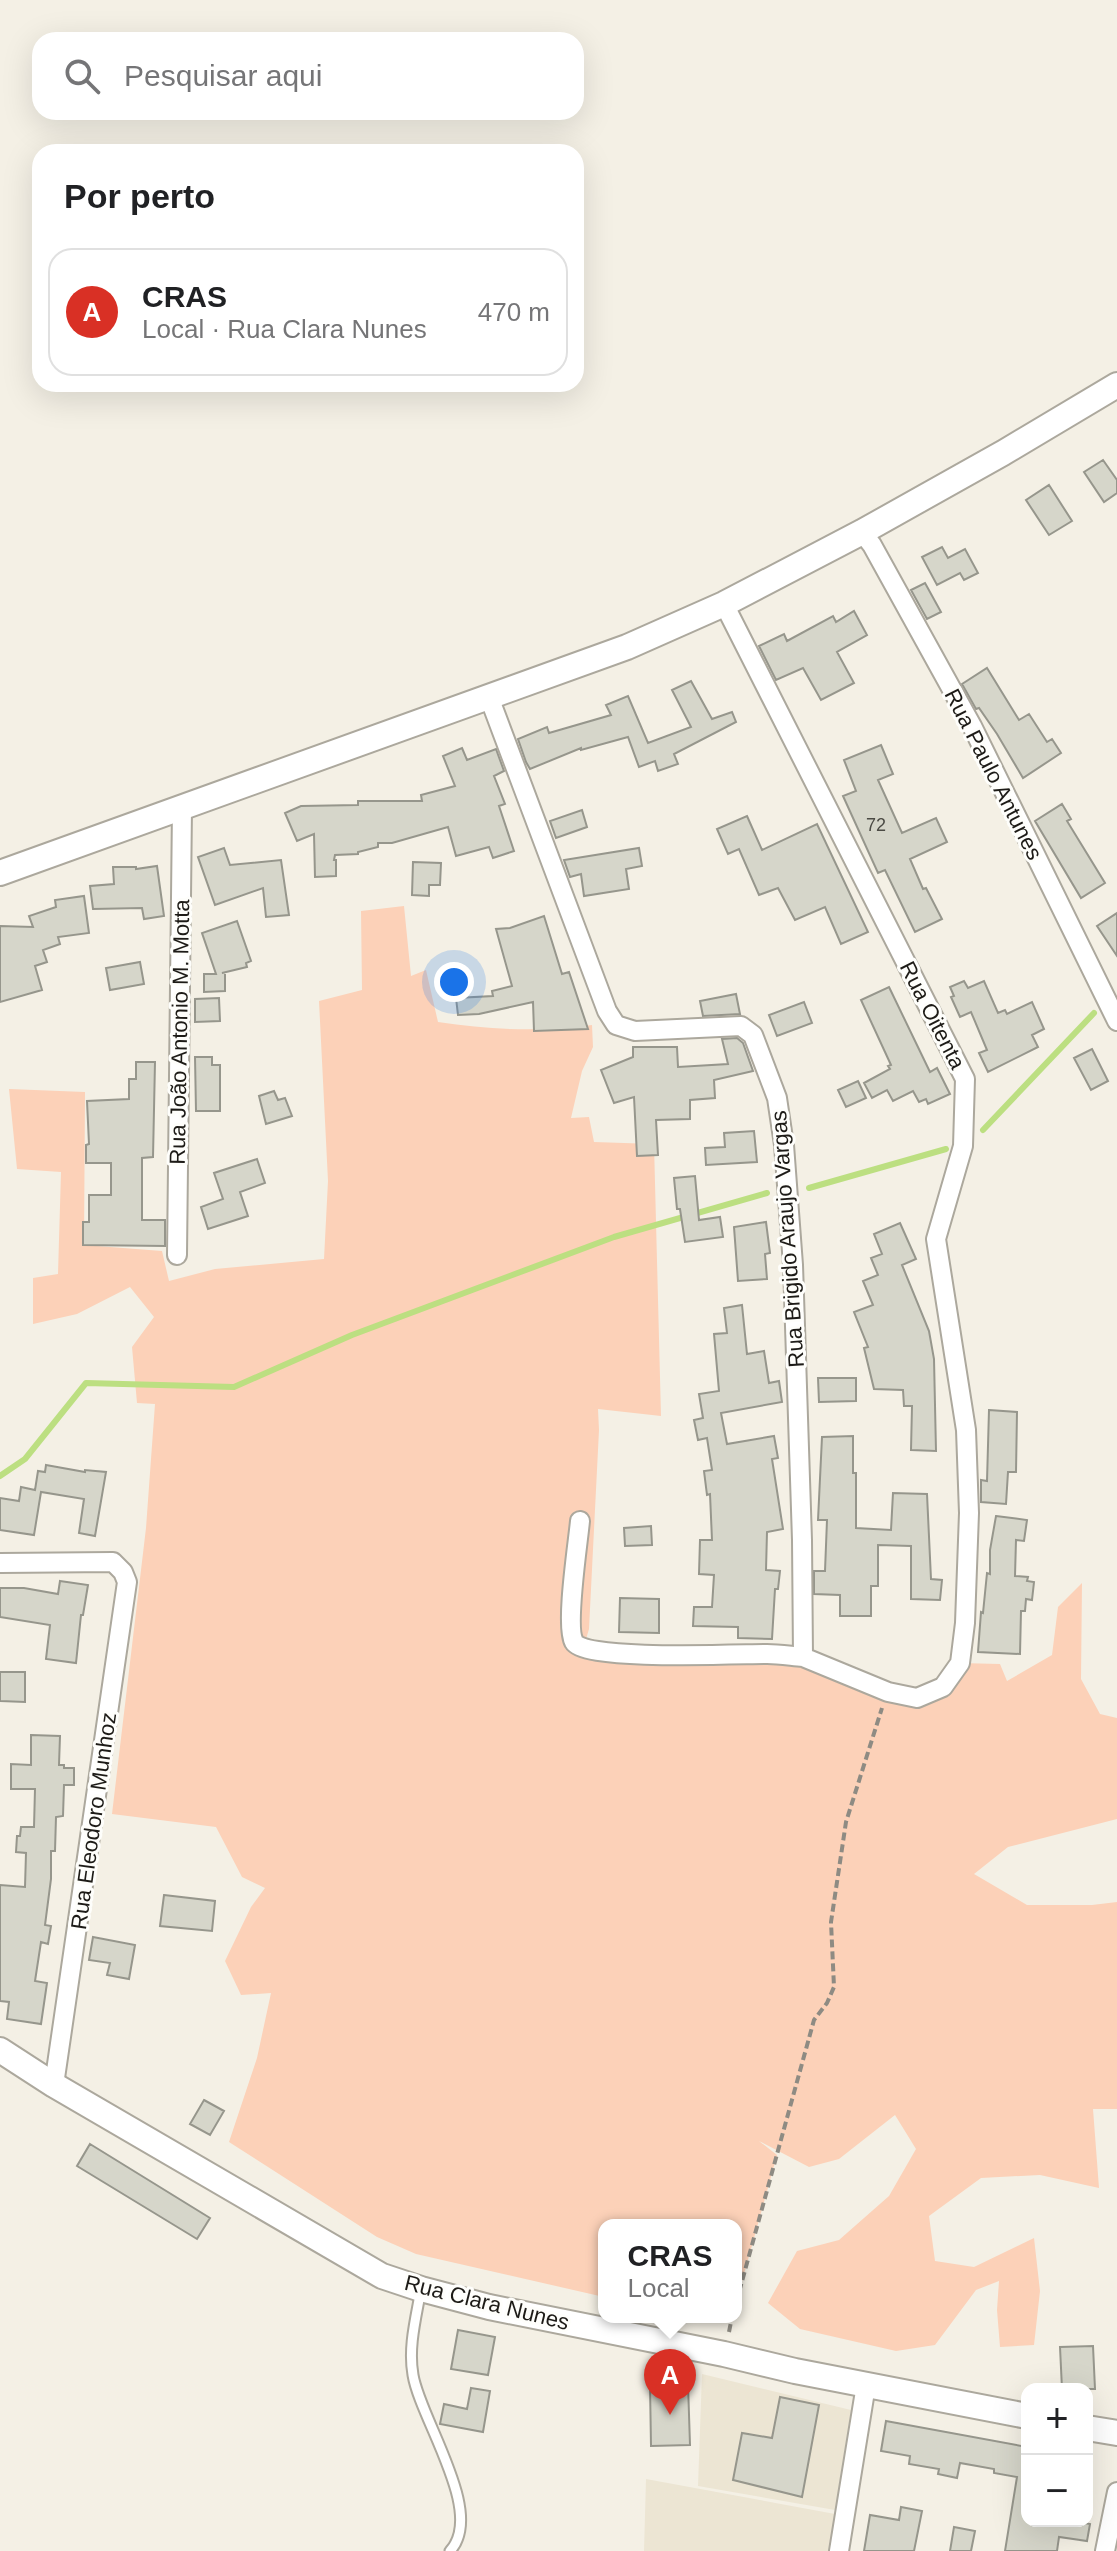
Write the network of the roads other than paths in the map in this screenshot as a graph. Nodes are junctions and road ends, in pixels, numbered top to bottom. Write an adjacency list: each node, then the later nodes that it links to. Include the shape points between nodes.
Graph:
1 (1117, 385): 2 (main road)
2 (862, 532): 3 (main road); 7 (street, Rua Paulo Antunes, via 972,726)
3 (724, 604): 4 (main road, via 627,647); 11 (street, Rua Oitenta, via 965,1079 963,1146 936,1239 966,1430 969,1513 960,1663 943,1687 917,1698 888,1692)
4 (489, 697): 5 (main road); 11 (street, Rua Brigido Araujo Vargas, via 616,1025 635,1031 741,1026 753,1035 777,1098 793,1265)
5 (182, 808): 6 (main road); 8 (street, Rua João Antonio M. Motta)
6 (0, 873)
7 (1117, 1021)
8 (177, 1255)
9 (580, 1521): 11 (street, via 572,1605 572,1635 578,1647 636,1655)
10 (0, 1563): 13 (street, Rua Eleodoro Munhoz, via 113,1562 127,1582)
11 (803, 1657)
12 (0, 2050): 13 (main road, Rua Clara Nunes)
13 (54, 2085): 14 (main road, Rua Clara Nunes, via 382,2276)
14 (421, 2289): 15 (main road, Rua Clara Nunes); 20 (lane, via 410,2358 419,2401 454,2480 460,2508)
15 (866, 2385): 16 (main road, Rua Clara Nunes); 21 (street)
16 (1021, 2415)
17 (1093, 2429): 18 (main road)
18 (1117, 2433)
19 (1117, 2492): 22 (street)
20 (450, 2551)
21 (839, 2551)
22 (1105, 2551)

